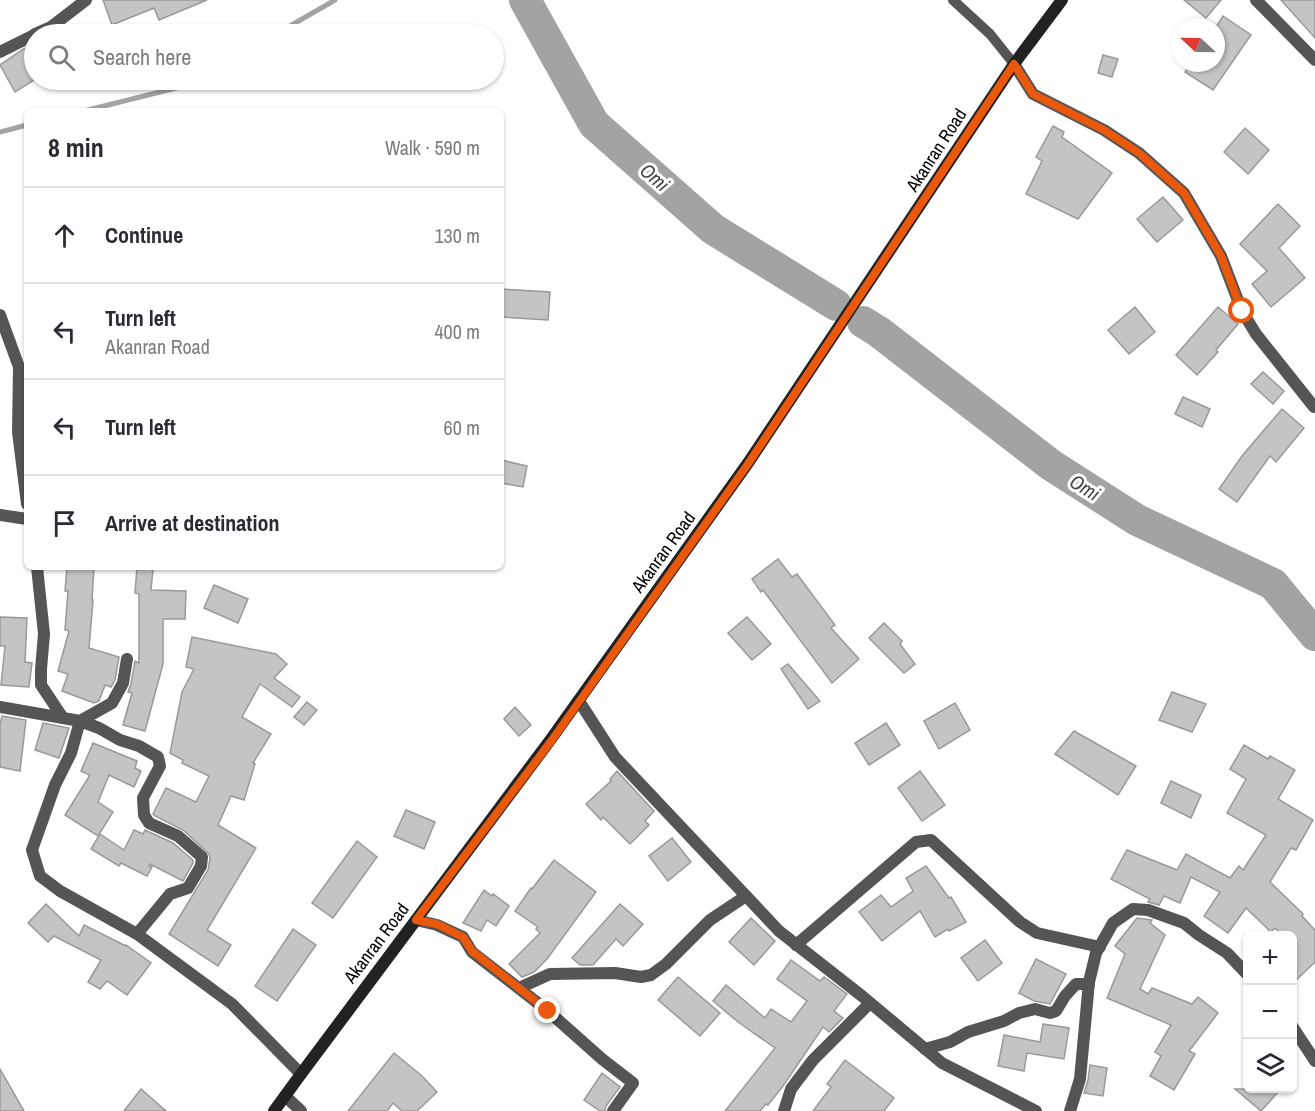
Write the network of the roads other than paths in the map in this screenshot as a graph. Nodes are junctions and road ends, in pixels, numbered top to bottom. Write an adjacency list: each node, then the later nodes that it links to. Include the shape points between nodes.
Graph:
1 (86, 0): 5 (street)
2 (953, 0): 9 (lane, via 990,34)
3 (1062, 0): 9 (main road, Akanran Road)
4 (1256, 0): 8 (street)
5 (55, 24)
6 (24, 40): 7 (street)
7 (0, 52)
8 (1315, 60)
9 (1014, 64): 12 (street, via 1033,94 1104,130 1139,153 1184,193 1221,256 1242,311); 18 (main road, Akanran Road, via 748,464)
10 (0, 315): 11 (street)
11 (23, 366): 13 (street, via 18,432)
12 (1314, 407)
13 (24, 480)
14 (0, 515): 15 (street)
15 (24, 519)
16 (37, 570): 20 (street, via 44,633 41,685)
17 (127, 659): 21 (street, via 123,683 112,703)
18 (579, 701): 22 (street, via 615,757); 23 (main road, Akanran Road)
19 (0, 707): 20 (street)
20 (63, 718): 21 (street)
21 (80, 721): 24 (street, via 32,850 40,876); 24 (street, via 158,757 160,766 143,798 144,815 149,823 178,836 202,857 188,888 170,894)
22 (746, 896): 25 (street); 29 (street, via 710,920 651,975 550,974)
23 (416, 920): 29 (street, via 437,924 463,937 472,951); 34 (main road, Akanran Road)
24 (137, 934): 34 (street, via 232,1004)
25 (796, 945): 26 (street, via 916,842 931,840 1037,933); 30 (street)
26 (1100, 947): 27 (street, via 1113,923 1133,909 1149,910 1184,923 1227,953); 28 (street)
27 (1243, 970)
28 (1089, 984): 32 (street, via 1075,984 1056,1011 1019,1013); 41 (street, via 1080,1079)
29 (519, 988): 38 (street, via 633,1083)
30 (870, 1003): 32 (street); 39 (street, via 813,1060 791,1089)
31 (1297, 1032): 33 (street)
32 (925, 1049): 40 (street, via 942,1063)
33 (1315, 1060)
34 (301, 1074): 35 (main road, Akanran Road)
35 (285, 1096): 36 (main road, Akanran Road); 37 (street)
36 (274, 1111)
37 (301, 1111)
38 (613, 1111)
39 (784, 1111)
40 (1036, 1111)
41 (1070, 1111)

